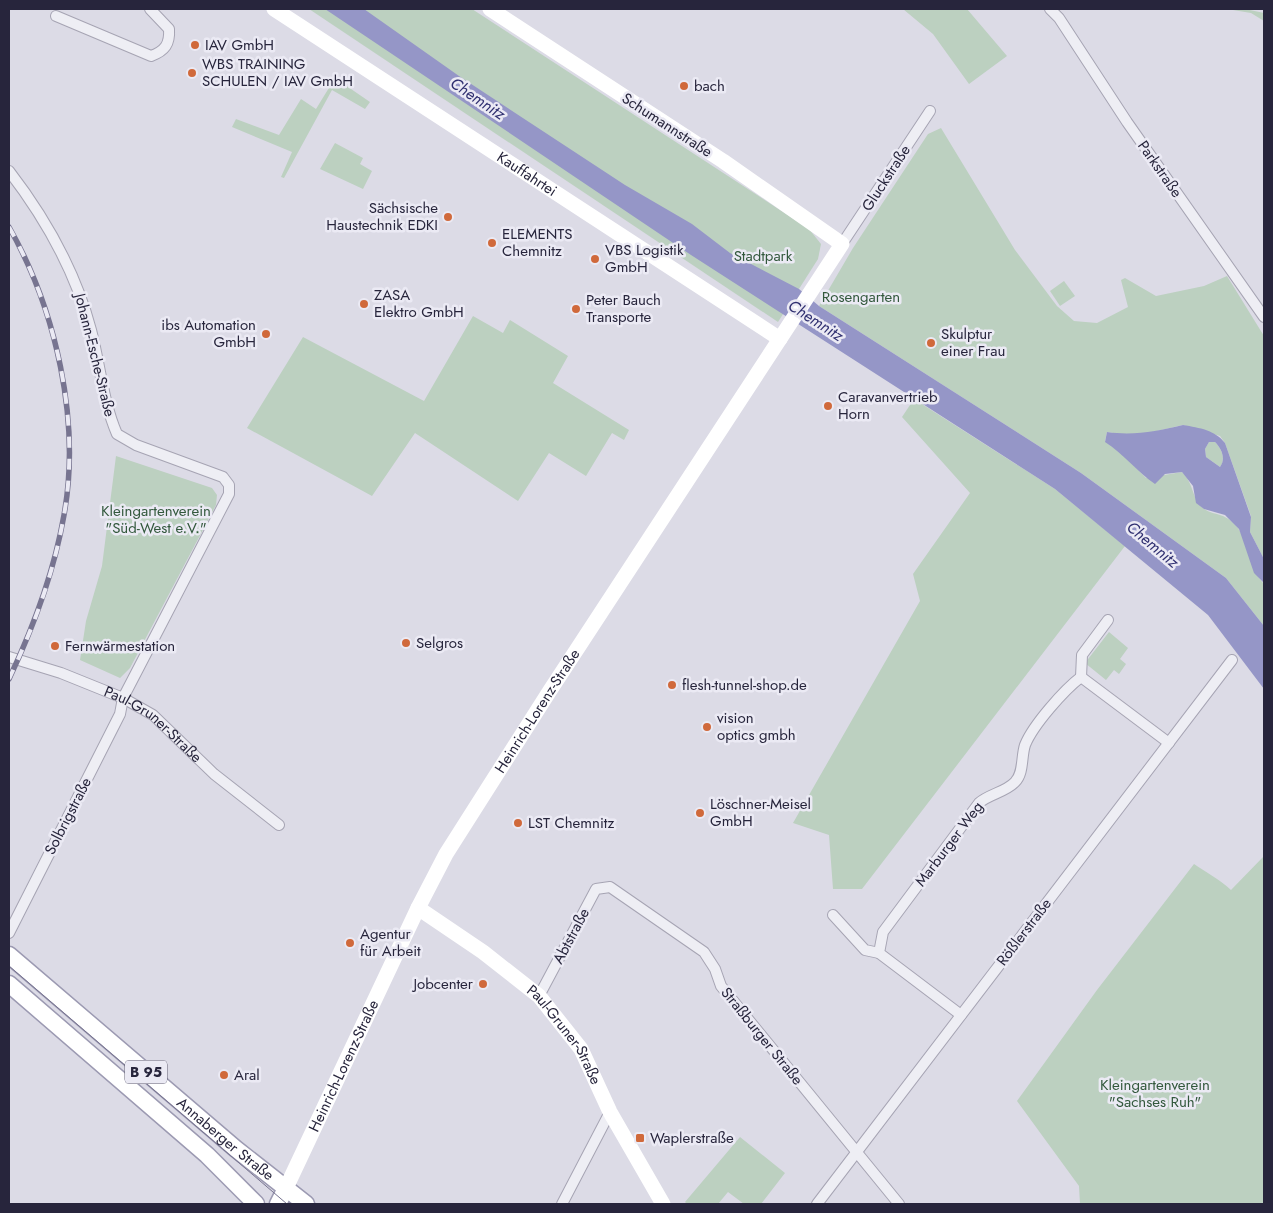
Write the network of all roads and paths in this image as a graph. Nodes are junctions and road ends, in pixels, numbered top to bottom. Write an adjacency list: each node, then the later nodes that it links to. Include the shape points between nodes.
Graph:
1 (150, 9): 6 (street, via 166,24 170,34 165,48 151,56)
2 (274, 9): 11 (street, Kauffahrtei)
3 (490, 9): 9 (street, Schumannstraße)
4 (1050, 9): 5 (street, Parkstraße)
5 (1060, 13): 10 (street, Parkstraße, via 1138,137)
6 (56, 16)
7 (930, 112): 9 (street, Gluckstraße)
8 (9, 171): 16 (street, Johann-Esche-Straße, via 54,236 78,288 117,434 136,445 223,477 229,485 228,494)
9 (842, 244): 11 (street, Heinrich-Lorenz-Straße)
10 (1264, 317)
11 (780, 339): 20 (street, Heinrich-Lorenz-Straße, via 478,803)
12 (1108, 620): 15 (street, via 1082,655)
13 (9, 657): 16 (street, Paul-Gruner-Straße, via 61,673)
14 (1232, 660): 17 (street, Rößlerstraße)
15 (1081, 677): 17 (street); 23 (street, Marburger Weg, via 1066,689 1029,738 1020,776 1014,783 986,796 979,803 883,932)
16 (123, 698): 18 (street, Paul-Gruner-Straße, via 153,715 214,774); 22 (street, Solbrigstraße, via 120,714)
17 (1169, 743): 27 (street, Rößlerstraße)
18 (279, 825)
19 (610, 887): 26 (street, Abtstraße, via 596,889); 29 (street, Straßburger Straße, via 704,952 721,986)
20 (418, 908): 26 (street, Paul-Gruner-Straße, via 483,952); 30 (street, Heinrich-Lorenz-Straße)
21 (834, 915): 23 (street, via 865,950)
22 (9, 933)
23 (879, 953): 27 (street)
24 (9, 955): 30 (main road, Annaberger Straße / B 95)
25 (9, 984): 31 (main road, Annaberger Straße / B 95, via 207,1154)
26 (539, 996): 28 (street, Paul-Gruner-Straße, via 581,1049)
27 (961, 1015): 29 (street, Rößlerstraße)
28 (610, 1112): 34 (street); 35 (street, Paul-Gruner-Straße)
29 (856, 1153): 36 (street, Rößlerstraße); 37 (street, Straßburger Straße)
30 (286, 1188): 32 (main road, Heinrich-Lorenz-Straße); 33 (main road, Annaberger Straße / B 95)
31 (256, 1204)
32 (278, 1204)
33 (306, 1204)
34 (562, 1204)
35 (663, 1204)
36 (817, 1204)
37 (899, 1204)

